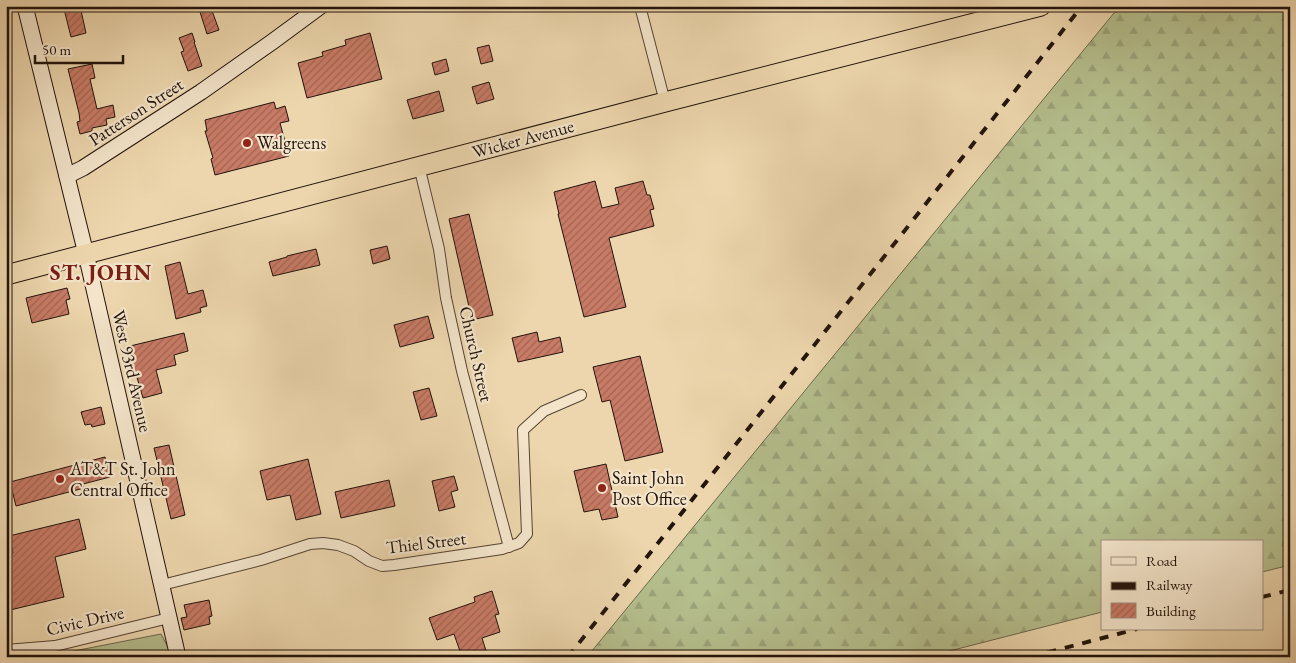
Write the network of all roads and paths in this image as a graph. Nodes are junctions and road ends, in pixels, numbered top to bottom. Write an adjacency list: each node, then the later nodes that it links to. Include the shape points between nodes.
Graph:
1 (25, 6): 7 (street, West 93rd Avenue)
2 (321, 6): 7 (street, Patterson Street, via 201,92)
3 (640, 6): 5 (street)
4 (1040, 7): 5 (highway, Wicker Avenue)
5 (666, 102): 6 (highway, Wicker Avenue)
6 (419, 166): 8 (highway, Wicker Avenue); 11 (street, Church Street, via 439,249 462,371)
7 (67, 176): 8 (street, West 93rd Avenue)
8 (86, 254): 9 (highway, Wicker Avenue); 12 (street, West 93rd Avenue)
9 (6, 275)
10 (581, 395): 11 (street, Thiel Street, via 544,411 523,430 527,534 519,543)
11 (508, 547): 12 (street, Thiel Street, via 382,566 338,545 310,544)
12 (162, 585): 13 (street, West 93rd Avenue)
13 (169, 618): 14 (street, Civic Drive, via 55,646); 15 (street, West 93rd Avenue)
14 (6, 650)
15 (178, 657)

